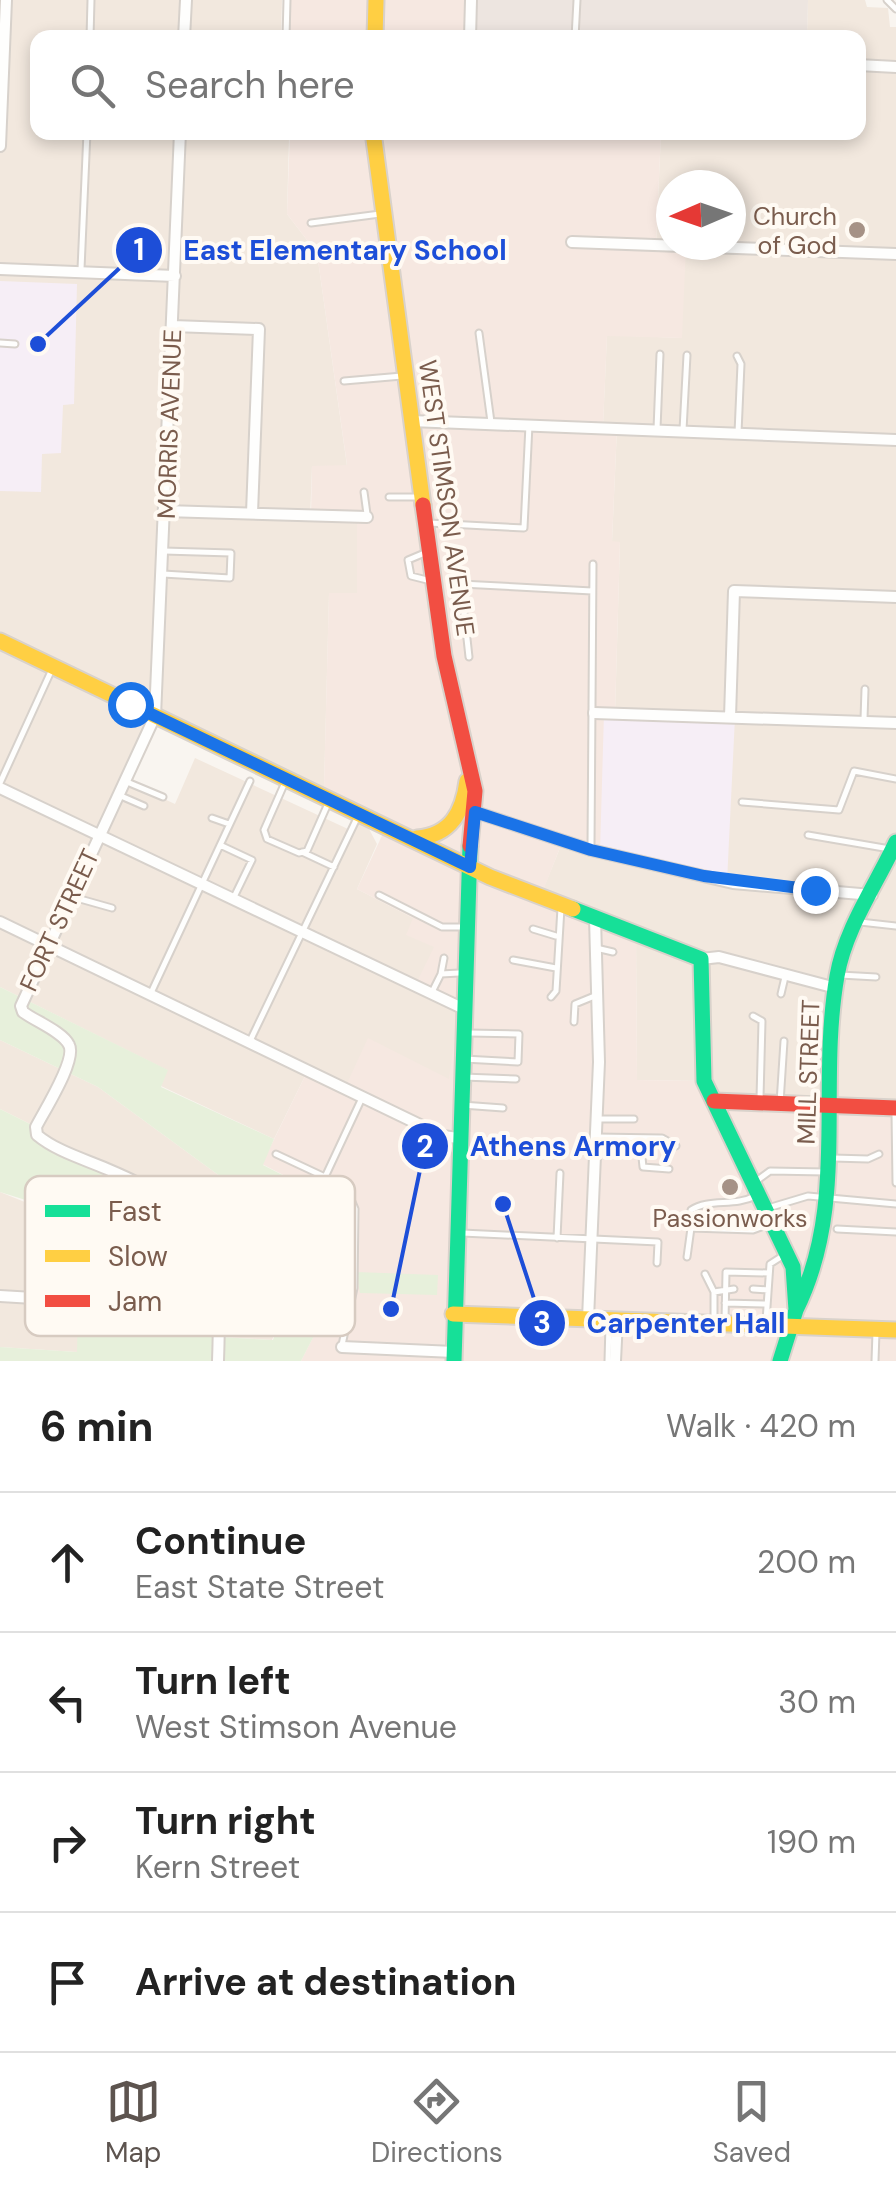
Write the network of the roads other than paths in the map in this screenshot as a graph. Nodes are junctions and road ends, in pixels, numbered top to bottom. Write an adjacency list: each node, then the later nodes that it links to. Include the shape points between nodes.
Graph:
1 (6, 0): 21 (street)
2 (92, 0): 10 (lane)
3 (186, 0): 11 (street)
4 (288, 0): 12 (lane)
5 (376, 0): 13 (main road)
6 (471, 0): 14 (street)
7 (577, 0): 15 (lane)
8 (887, 0): 9 (lane)
9 (896, 9)
10 (90, 30)
11 (184, 30)
12 (286, 30)
13 (375, 30)
14 (470, 30)
15 (575, 30)
16 (866, 65): 17 (street)
17 (896, 67)
18 (87, 140): 27 (lane)
19 (180, 140): 28 (street, MORRIS AVENUE)
20 (374, 140): 22 (main road, WEST STIMSON AVENUE)
21 (0, 146)
22 (382, 214): 23 (lane); 36 (main road, WEST STIMSON AVENUE)
23 (311, 223)
24 (572, 242): 25 (street)
25 (896, 254)
26 (0, 269): 27 (street)
27 (80, 272): 28 (street)
28 (174, 276): 29 (street, MORRIS AVENUE)
29 (172, 326): 48 (street, MORRIS AVENUE); 49 (street, via 258,330)
30 (480, 334): 39 (lane)
31 (0, 343): 32 (lane)
32 (16, 344)
33 (660, 354): 41 (lane)
34 (687, 355): 42 (lane)
35 (737, 356): 43 (lane)
36 (404, 376): 37 (lane); 38 (main road, WEST STIMSON AVENUE)
37 (344, 381)
38 (411, 421): 39 (street); 46 (main road, WEST STIMSON AVENUE)
39 (490, 422): 40 (street)
40 (529, 423): 41 (street); 51 (lane, via 524,528)
41 (656, 429): 42 (street)
42 (683, 430): 43 (street)
43 (738, 433): 44 (street)
44 (896, 440)
45 (364, 492): 50 (lane)
46 (422, 496): 47 (lane); 51 (main road, WEST STIMSON AVENUE)
47 (389, 498)
48 (165, 510): 49 (street); 52 (street, MORRIS AVENUE)
49 (252, 513): 50 (street)
50 (367, 517)
51 (426, 523): 53 (main road, WEST STIMSON AVENUE)
52 (164, 550): 55 (street, MORRIS AVENUE); 55 (lane, via 231,554 230,578)
53 (429, 550): 56 (main road, WEST STIMSON AVENUE); 56 (lane, via 408,560 410,576)
54 (593, 564): 57 (lane)
55 (162, 574): 64 (street, MORRIS AVENUE)
56 (434, 582): 68 (main road, WEST STIMSON AVENUE, via 445,691)
57 (592, 591): 60 (lane, via 461,584); 63 (lane)
58 (896, 597): 65 (street, via 734,590)
59 (0, 642): 61 (main road)
60 (468, 657)
61 (54, 667): 64 (main road); 73 (lane)
62 (865, 688): 66 (lane)
63 (594, 713): 65 (street); 88 (lane)
64 (154, 716): 69 (main road); 71 (street, FORT STREET)
65 (730, 717): 66 (street)
66 (864, 722): 67 (street)
67 (896, 723)
68 (469, 762): 80 (main road, WEST STIMSON AVENUE); 85 (main road, via 458,818 438,835)
69 (287, 777): 76 (main road); 89 (lane, via 264,830 267,839)
70 (896, 779): 77 (lane, via 854,771 838,810)
71 (124, 780): 74 (street, FORT STREET); 75 (lane)
72 (250, 780): 82 (lane)
73 (0, 785): 84 (street)
74 (118, 794): 78 (lane); 84 (street, FORT STREET)
75 (163, 797)
76 (330, 798): 79 (main road); 89 (lane)
77 (742, 802)
78 (144, 806)
79 (360, 812): 85 (main road); 90 (lane)
80 (475, 812): 88 (street); 91 (main road, WEST STIMSON AVENUE)
81 (212, 818): 82 (lane)
82 (230, 824): 86 (lane)
83 (808, 835): 87 (lane)
84 (98, 836): 93 (street); 96 (street, FORT STREET)
85 (417, 838): 91 (main road)
86 (220, 845): 93 (lane); 97 (lane, via 252,860)
87 (894, 846): 92 (main road, MILL STREET)
88 (591, 850): 95 (street, via 733,883)
89 (302, 852): 90 (lane)
90 (334, 867): 106 (lane)
91 (470, 867): 98 (main road); 104 (main road, WEST STIMSON AVENUE)
92 (890, 870): 95 (main road, MILL STREET)
93 (200, 886): 97 (street); 123 (lane)
94 (378, 895): 104 (lane, via 442,927)
95 (872, 895): 102 (main road, MILL STREET)
96 (70, 896): 99 (lane); 108 (street, FORT STREET)
97 (232, 901): 106 (street)
98 (561, 905): 100 (main road); 107 (lane)
99 (112, 908)
100 (596, 918): 109 (street); 112 (main road)
101 (0, 922): 108 (street)
102 (860, 922): 103 (lane); 119 (main road, MILL STREET)
103 (896, 926)
104 (465, 928): 115 (main road, WEST STIMSON AVENUE)
105 (534, 929): 107 (lane)
106 (302, 933): 121 (street); 130 (lane)
107 (556, 936): 114 (lane)
108 (47, 945): 123 (street); 153 (street, FORT STREET, via 22,1009 66,1040 71,1054 35,1132)
109 (596, 948): 110 (lane); 122 (street)
110 (614, 952)
111 (444, 958): 116 (lane)
112 (701, 959): 117 (street, via 720,957); 135 (main road, via 704,1082)
113 (513, 960): 114 (lane)
114 (556, 968): 124 (lane)
115 (463, 973): 116 (lane); 125 (main road, WEST STIMSON AVENUE)
116 (441, 974): 121 (lane)
117 (785, 976): 119 (street); 120 (lane)
118 (876, 977): 119 (lane)
119 (837, 982): 139 (main road, MILL STREET)
120 (782, 994)
121 (431, 995): 125 (street)
122 (598, 995): 127 (lane, via 574,1004); 142 (street)
123 (150, 996): 130 (street)
124 (550, 997)
125 (462, 1008): 128 (main road, WEST STIMSON AVENUE)
126 (753, 1016): 136 (lane, via 762,1021 764,1042)
127 (574, 1022)
128 (462, 1033): 131 (main road, WEST STIMSON AVENUE); 131 (lane, via 519,1034 518,1062)
129 (784, 1041): 137 (lane)
130 (248, 1044): 134 (street)
131 (461, 1059): 132 (main road, WEST STIMSON AVENUE)
132 (460, 1077): 133 (lane); 138 (main road, WEST STIMSON AVENUE)
133 (516, 1080)
134 (362, 1098): 145 (street); 155 (lane)
135 (714, 1101): 136 (main road); 158 (main road)
136 (760, 1102): 137 (main road)
137 (780, 1103): 139 (main road)
138 (459, 1105): 140 (lane); 145 (main road, WEST STIMSON AVENUE)
139 (831, 1106): 141 (main road); 150 (main road, MILL STREET)
140 (503, 1108)
141 (896, 1108): 156 (lane)
142 (595, 1118): 143 (lane); 144 (street)
143 (634, 1119)
144 (594, 1137): 146 (lane); 165 (street)
145 (458, 1138): 163 (main road, WEST STIMSON AVENUE)
146 (640, 1138): 147 (lane); 151 (lane, via 643,1168)
147 (676, 1146)
148 (276, 1154): 154 (lane)
149 (879, 1154): 150 (lane)
150 (829, 1165): 157 (main road, MILL STREET); 158 (lane, via 770,1172)
151 (669, 1169)
152 (560, 1173): 164 (lane)
153 (124, 1176)
154 (323, 1176)
155 (325, 1176)
156 (896, 1183)
157 (828, 1196): 158 (lane); 159 (lane); 181 (main road, MILL STREET, via 812,1274)
158 (762, 1203): 160 (lane, via 699,1205 691,1210); 160 (lane, via 754,1230); 166 (main road)
159 (896, 1204)
160 (691, 1228): 167 (lane)
161 (837, 1229): 162 (lane)
162 (896, 1232)
163 (456, 1233): 164 (lane); 180 (main road, WEST STIMSON AVENUE)
164 (557, 1238): 165 (lane)
165 (591, 1239): 168 (lane, via 658,1242); 182 (street)
166 (787, 1254): 170 (lane, via 770,1264); 181 (main road)
167 (687, 1256)
168 (657, 1263)
169 (705, 1274): 175 (lane)
170 (769, 1274): 171 (lane, via 726,1272); 174 (lane)
171 (726, 1289): 172 (lane); 175 (lane); 178 (lane)
172 (734, 1289)
173 (753, 1289): 174 (lane)
174 (768, 1290): 179 (lane)
175 (714, 1292): 184 (lane)
176 (0, 1296): 177 (street)
177 (25, 1298)
178 (725, 1303): 179 (lane); 184 (lane)
179 (767, 1304): 185 (lane)
180 (453, 1314): 182 (main road); 191 (main road, WEST STIMSON AVENUE)
181 (794, 1318): 185 (main road); 186 (main road); 194 (main road, MILL STREET)
182 (588, 1319): 183 (main road)
183 (613, 1320): 184 (main road); 193 (street)
184 (719, 1323): 185 (main road)
185 (766, 1324)
186 (876, 1329): 187 (main road); 195 (lane)
187 (896, 1330)
188 (218, 1336): 192 (street, FORT STREET)
189 (344, 1336): 190 (lane)
190 (342, 1347): 191 (street)
191 (454, 1356)
192 (218, 1361)
193 (611, 1361)
194 (780, 1361)
195 (876, 1361)

